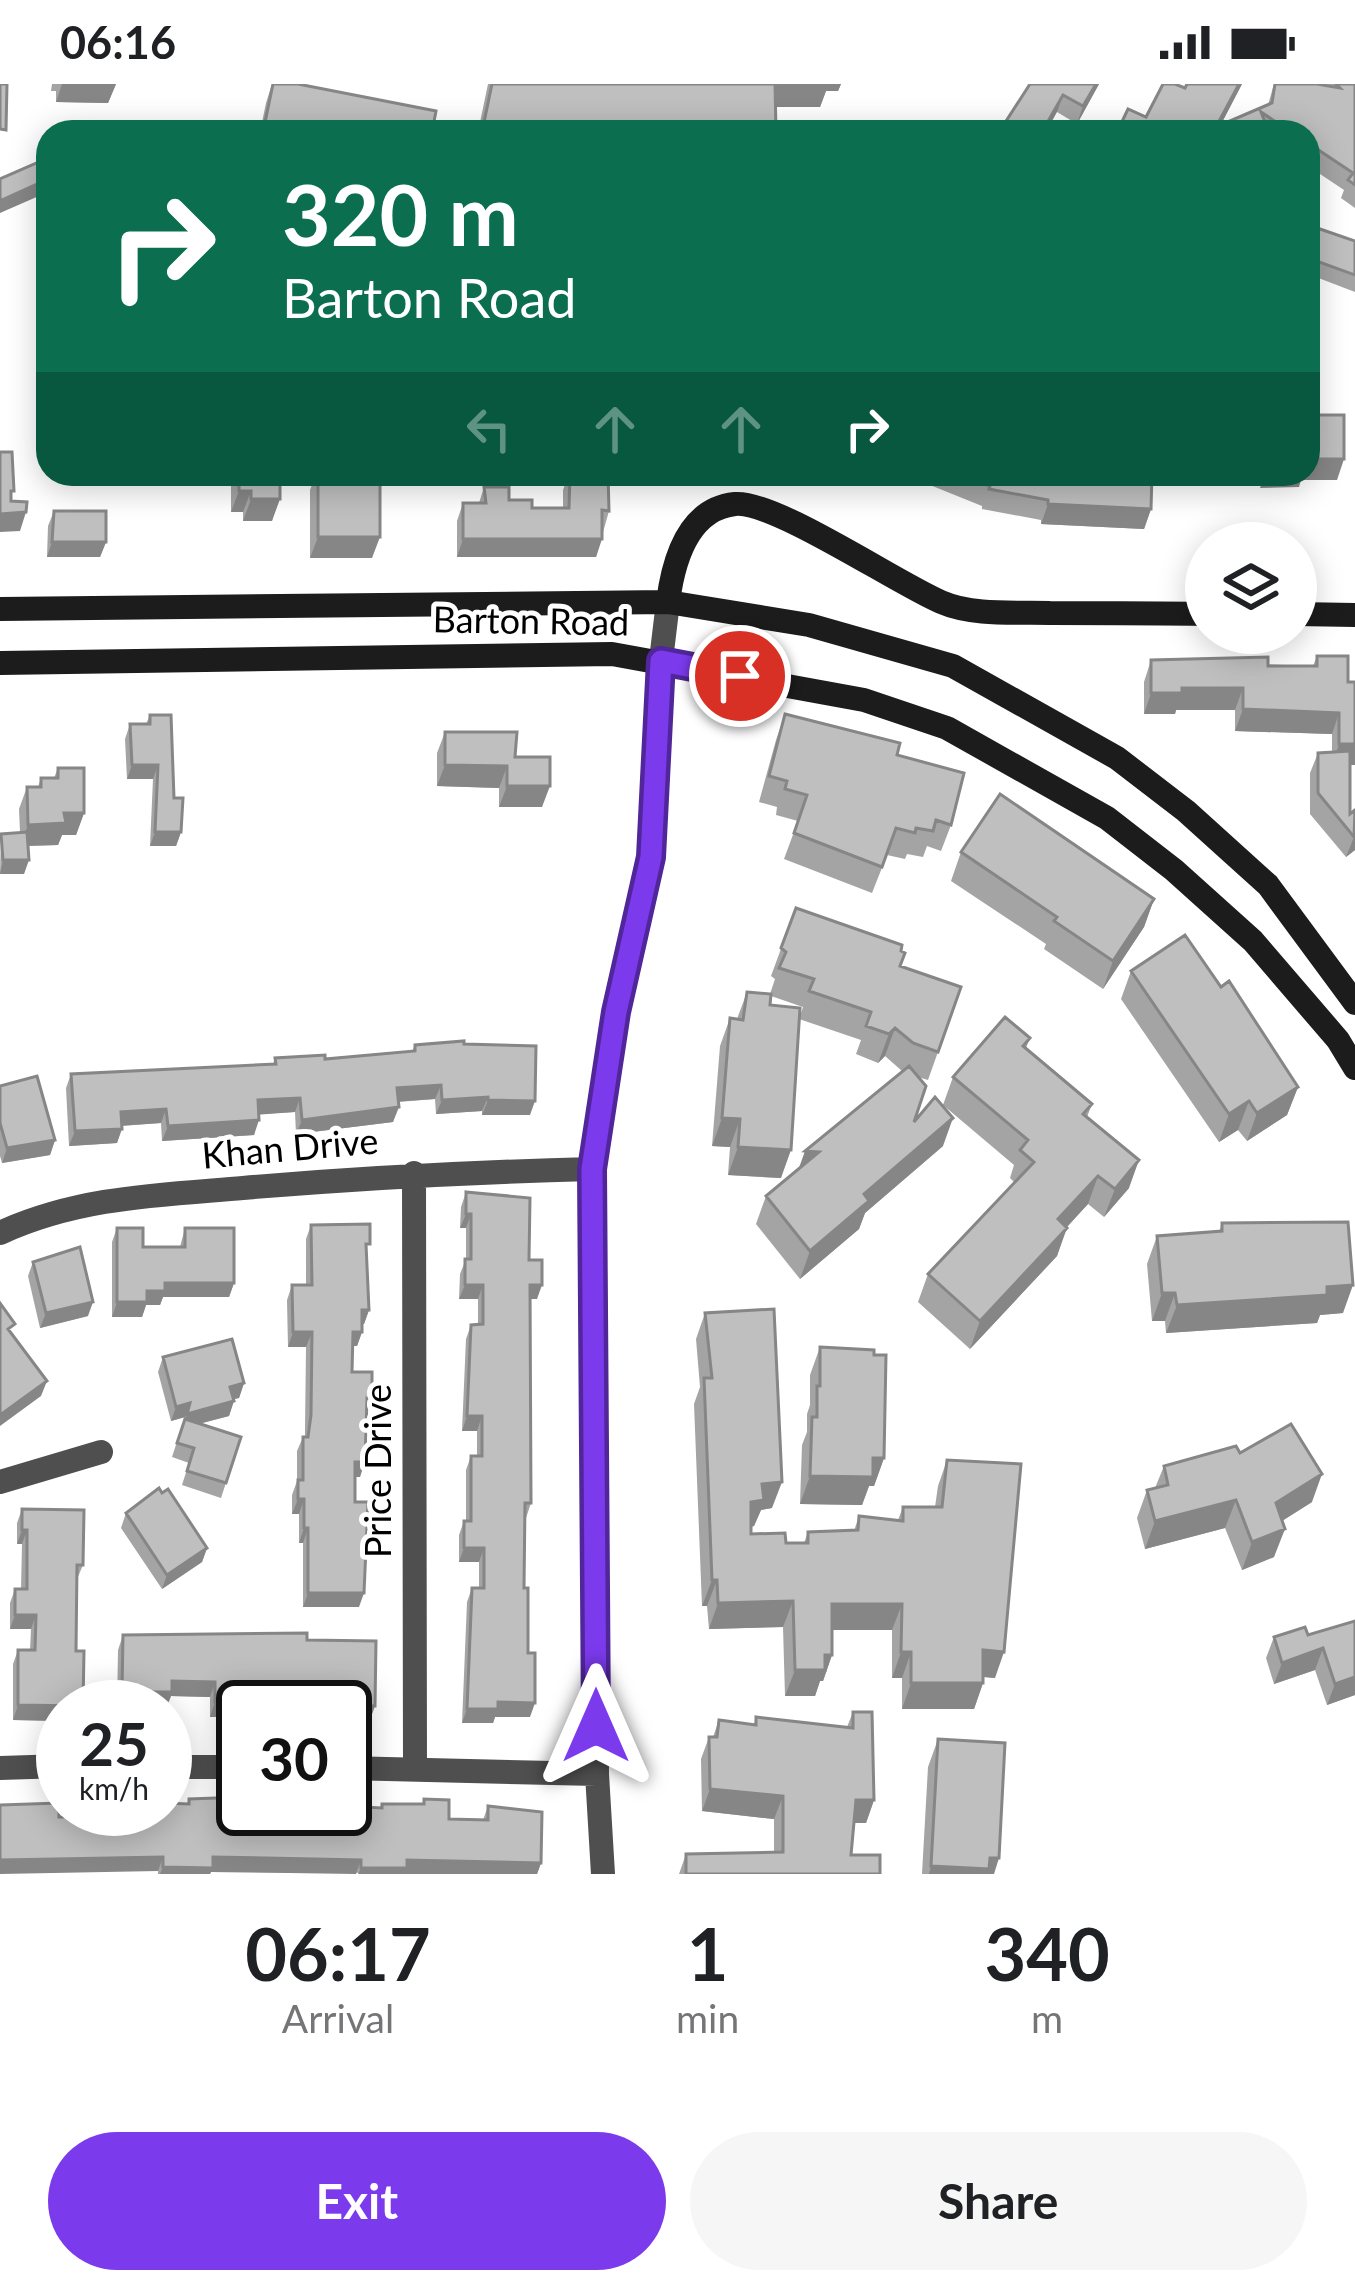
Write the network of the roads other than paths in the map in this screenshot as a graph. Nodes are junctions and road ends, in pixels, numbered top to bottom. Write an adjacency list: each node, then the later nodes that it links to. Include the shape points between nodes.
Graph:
1 (668, 602): 2 (main road, Barton Road); 3 (main road, via 686,535 707,514 735,504 760,508 943,603 989,612); 6 (street); 8 (main road, Barton Road, via 809,625 953,666 1118,758 1268,885)
2 (0, 609)
3 (1185, 614)
4 (1317, 614): 5 (main road)
5 (1355, 615)
6 (661, 661): 7 (main road, Barton Road, via 543,653); 9 (main road, Barton Road, via 864,700 947,728 1107,818 1253,941); 10 (street, via 651,857)
7 (0, 663)
8 (1355, 1003)
9 (1355, 1068)
10 (592, 1169): 11 (street, Khan Drive); 19 (street)
11 (414, 1173): 12 (street, Khan Drive, via 136,1197 46,1212); 18 (street, Price Drive)
12 (0, 1233)
13 (101, 1452): 14 (street)
14 (0, 1482)
15 (36, 1767): 16 (street)
16 (0, 1768)
17 (372, 1768): 18 (street)
18 (415, 1769): 19 (street)
19 (597, 1774): 20 (street)
20 (603, 1874)

